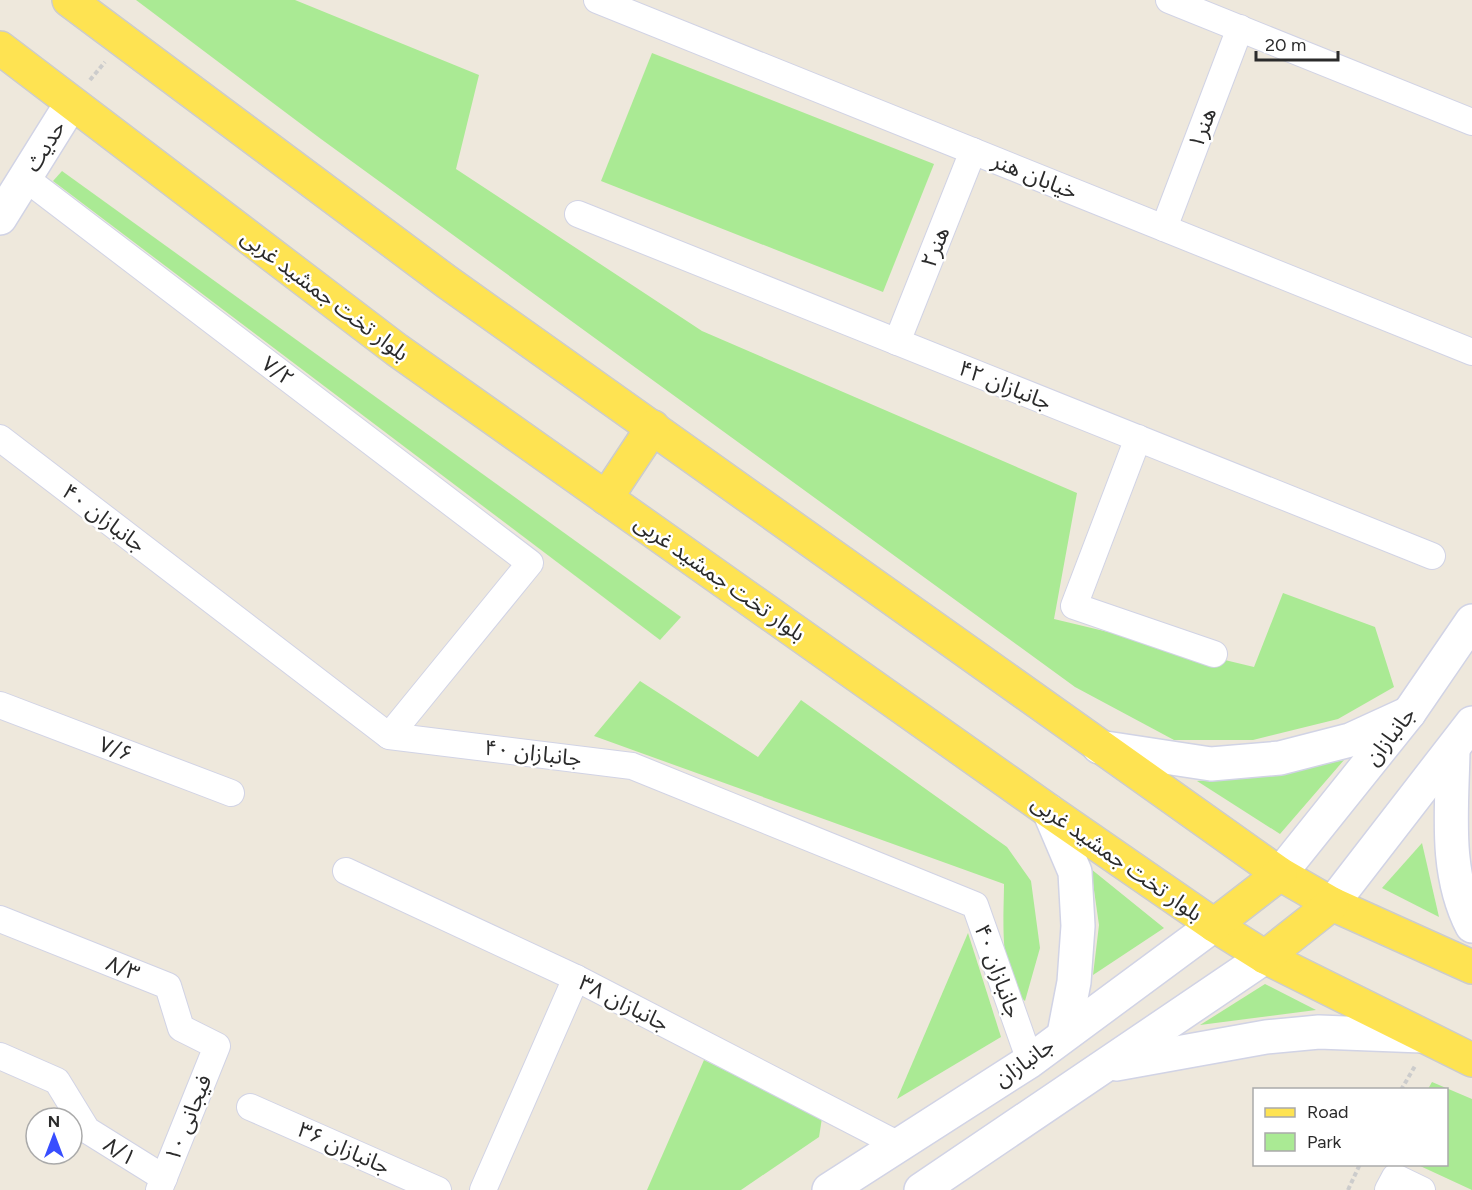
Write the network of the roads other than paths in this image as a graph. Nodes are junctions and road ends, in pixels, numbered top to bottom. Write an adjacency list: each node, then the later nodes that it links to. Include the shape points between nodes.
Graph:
1 (69, 0): 15 (main road, via 447,282)
2 (597, 0): 8 (street, خیابان هنر)
3 (1170, 0): 4 (street)
4 (1240, 28): 7 (street); 12 (street, هنر۱)
5 (0, 48): 6 (main road, بلوار تخت جمشید غربی)
6 (71, 104): 9 (main road, حدیث); 18 (main road, بلوار تخت جمشید غربی, via 397,350)
7 (1472, 123)
8 (973, 151): 12 (street, خیابان هنر); 13 (street, هنر۲)
9 (25, 178): 11 (main road, حدیث); 25 (street, ۷/۲, via 530,563)
10 (578, 214): 13 (street, ۴۲ جانبازان)
11 (0, 218)
12 (1164, 228): 14 (street, خیابان هنر)
13 (897, 342): 17 (street, ۴۲ جانبازان)
14 (1472, 352)
15 (653, 427): 18 (main road); 26 (main road)
16 (0, 438): 25 (street, ۴۰ جانبازان)
17 (1138, 438): 19 (street, ۴۲ جانبازان); 21 (street, via 1074,606)
18 (606, 498): 29 (main road, بلوار تخت جمشید غربی)
19 (1432, 555)
20 (1472, 621): 23 (main road, جانبازان)
21 (1214, 654)
22 (0, 705): 28 (street, ۷/۶)
23 (1409, 713): 26 (main road, via 1350,740 1280,758 1211,764); 31 (main road, جانبازان)
24 (1472, 723): 27 (main road)
25 (389, 736): 44 (street, ۴۰ جانبازان, via 632,766 975,905)
26 (1099, 747): 31 (main road)
27 (1453, 750): 32 (main road); 35 (main road, via 1451,858 1464,911)
28 (231, 793)
29 (1049, 811): 34 (main road, بلوار تخت جمشید غربی); 39 (main road, via 1075,872 1078,926 1074,982)
30 (346, 871): 38 (street, ۳۸ جانبازان)
31 (1280, 874): 32 (main road); 34 (main road)
32 (1332, 904): 36 (main road); 37 (main road)
33 (0, 918): 41 (street, ۸/۳, via 168,986 181,1028)
34 (1214, 925): 36 (main road, بلوار تخت جمشید غربی); 39 (main road, جانبازان)
35 (1472, 926)
36 (1264, 957): 40 (main road, بلوار تخت جمشید غربی); 45 (main road)
37 (1472, 967)
38 (576, 978): 47 (street, ۳۸ جانبازان); 50 (street)
39 (1064, 1034): 44 (main road, جانبازان)
40 (1422, 1035): 43 (main road, بلوار تخت جمشید غربی); 45 (main road, via 1319,1032 1266,1037)
41 (217, 1046): 48 (street, فیجانی ۱۰)
42 (0, 1056): 48 (street, ۸/۱, via 57,1081 87,1131)
43 (1472, 1060)
44 (1030, 1061): 47 (main road, جانبازان)
45 (1105, 1066): 52 (main road)
46 (250, 1107): 49 (street, ۳۶ جانبازان)
47 (897, 1144): 51 (main road, جانبازان)
48 (161, 1184)
49 (438, 1190)
50 (483, 1190)
51 (829, 1190)
52 (921, 1190)
53 (1388, 1190): 54 (street, via 1395,1177)
54 (1422, 1190)

